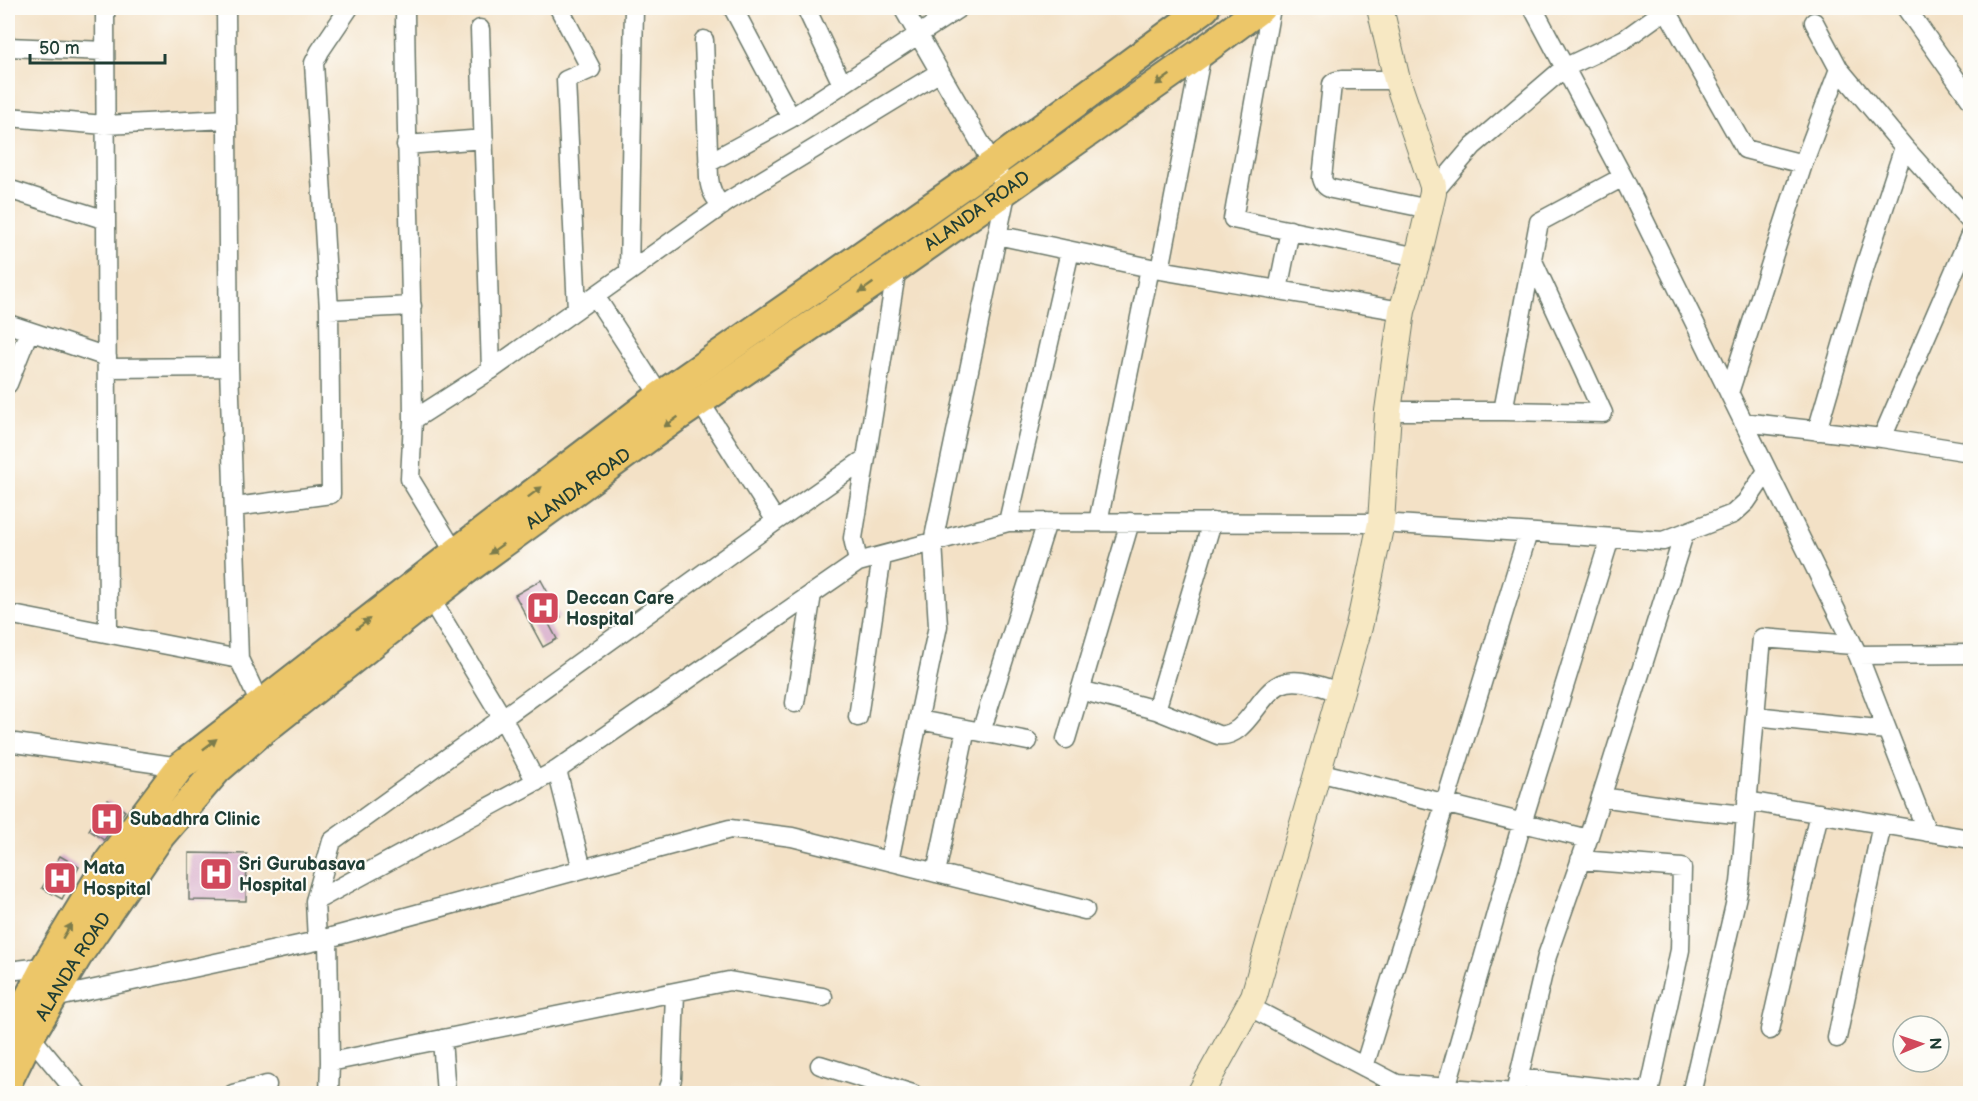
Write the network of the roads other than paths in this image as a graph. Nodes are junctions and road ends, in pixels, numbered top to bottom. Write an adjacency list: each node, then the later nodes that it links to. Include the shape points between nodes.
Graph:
1 (105, 8): 23 (street)
2 (226, 8): 32 (street)
3 (349, 8): 61 (street, via 314,63)
4 (405, 8): 36 (street)
5 (559, 8): 60 (street, via 591,69 566,80)
6 (634, 8): 56 (street)
7 (733, 8): 33 (street)
8 (806, 8): 29 (street)
9 (903, 8): 20 (street)
10 (959, 8): 20 (street)
11 (1205, 8): 39 (main road, ALANDA ROAD)
12 (1261, 8): 24 (main road, ALANDA ROAD)
13 (1271, 8): 48 (street, via 1233,219)
14 (1380, 8): 28 (street)
15 (1533, 8): 25 (street)
16 (1667, 8): 25 (street, via 1625,39); 40 (street, via 1745,149)
17 (1906, 8): 30 (street)
18 (1814, 22): 26 (street)
19 (480, 29): 35 (street)
20 (918, 33): 27 (street); 29 (street)
21 (704, 40): 38 (street)
22 (8, 47): 23 (street)
23 (105, 51): 34 (street)
24 (1202, 52): 43 (main road, ALANDA ROAD, one-way to 43); 55 (street)
25 (1564, 68): 41 (street); 44 (street, via 1473,146)
26 (1839, 69): 37 (street); 40 (street)
27 (940, 72): 39 (street); 45 (street)
28 (1397, 80): 44 (street, via 1433,186); 44 (street, via 1342,80 1332,84 1323,183 1332,189)
29 (842, 84): 33 (street)
30 (1971, 99)
31 (8, 117): 34 (street)
32 (227, 118): 34 (street); 66 (street)
33 (791, 118): 38 (street)
34 (105, 125): 46 (street)
35 (483, 139): 36 (street); 67 (street)
36 (406, 145): 59 (street)
37 (1904, 147): 47 (street); 76 (street)
38 (708, 163): 45 (street, via 710,188)
39 (993, 164): 43 (street); 70 (main road, ALANDA ROAD)
40 (1803, 164): 69 (street)
41 (1623, 177): 53 (street, via 1539,222); 69 (street)
42 (8, 189): 46 (street)
43 (1007, 189): 50 (street); 54 (main road, ALANDA ROAD)
44 (1431, 201): 52 (street)
45 (722, 206): 56 (street)
46 (106, 220): 65 (street)
47 (1971, 221)
48 (1290, 230): 52 (street); 57 (street)
49 (1971, 234): 77 (street)
50 (998, 235): 51 (street); 92 (street)
51 (1070, 251): 55 (street); 83 (street)
52 (1418, 257): 62 (street)
53 (1532, 260): 73 (street); 73 (street, via 1603,414)
54 (897, 267): 71 (main road, ALANDA ROAD, one-way to 71); 79 (street)
55 (1155, 269): 57 (street); 85 (street)
56 (629, 272): 58 (street)
57 (1278, 290): 62 (street)
58 (595, 296): 60 (street); 70 (street)
59 (412, 306): 61 (street); 74 (street)
60 (577, 309): 67 (street)
61 (329, 310): 81 (street, via 331,494)
62 (1402, 311): 72 (street)
63 (8, 324): 64 (street)
64 (29, 331): 65 (street); 68 (street)
65 (107, 363): 66 (street); 99 (street)
66 (229, 367): 81 (street)
67 (491, 370): 74 (street)
68 (8, 384)
69 (1729, 393): 75 (street)
70 (660, 396): 94 (main road, ALANDA ROAD, one-way to 70)
71 (700, 402): 82 (street); 94 (main road, ALANDA ROAD, one-way to 94)
72 (1388, 411): 73 (street); 88 (street)
73 (1503, 411)
74 (413, 420): 94 (street, via 410,480)
75 (1743, 422): 76 (street); 80 (street)
76 (1817, 431): 77 (street)
77 (1882, 438): 78 (street)
78 (1971, 452)
79 (866, 458): 82 (street); 95 (street, via 853,538)
80 (1767, 471): 90 (street, via 1733,514); 100 (street)
81 (235, 507): 102 (street)
82 (776, 521): 110 (street)
83 (1008, 522): 84 (street); 92 (street)
84 (1047, 522): 85 (street); 112 (street)
85 (1098, 522): 86 (street)
86 (1130, 522): 87 (street); 103 (street)
87 (1212, 522): 88 (street); 107 (street)
88 (1380, 523): 89 (street); 104 (street)
89 (1528, 532): 91 (street); 123 (street)
90 (1684, 534): 91 (street, via 1663,541); 122 (street)
91 (1610, 538): 126 (street)
92 (933, 542): 93 (street); 111 (street, via 938,626)
93 (882, 556): 95 (street); 109 (street)
94 (461, 561): 97 (main road, ALANDA ROAD); 105 (main road, ALANDA ROAD, one-way to 94)
95 (858, 562): 96 (street)
96 (812, 594): 106 (street); 119 (street)
97 (430, 598): 110 (street); 114 (main road, ALANDA ROAD)
98 (8, 614): 99 (street)
99 (108, 633): 102 (street)
100 (1856, 650): 101 (street); 108 (street, via 1762,638); 113 (street)
101 (1971, 654)
102 (239, 659): 105 (street)
103 (1080, 690): 107 (street); 115 (street)
104 (1341, 692): 107 (street, via 1301,682 1281,684 1240,728 1226,736); 120 (street)
105 (260, 704): 114 (street); 118 (main road, ALANDA ROAD, one-way to 105)
106 (795, 704)
107 (1156, 710)
108 (1755, 716): 113 (street); 124 (street)
109 (858, 717)
110 (502, 718): 121 (street); 135 (street, via 332,841)
111 (919, 720): 112 (street); 132 (street)
112 (973, 730): 116 (street); 134 (street)
113 (1887, 730): 128 (street)
114 (261, 732): 138 (main road, ALANDA ROAD, via 218,770 161,836)
115 (1066, 739)
116 (1028, 741)
117 (8, 742): 118 (street)
118 (180, 767): 139 (main road, ALANDA ROAD, one-way to 118, via 110,860)
119 (557, 770): 121 (street); 133 (street)
120 (1318, 772): 123 (street); 145 (street)
121 (536, 782): 135 (street)
122 (1601, 797): 124 (street, via 1685,809); 129 (street)
123 (1444, 804): 126 (street); 152 (street)
124 (1746, 808): 125 (street); 165 (street, via 1740,883)
125 (1819, 813): 127 (street); 146 (street)
126 (1522, 823): 129 (street); 156 (street)
127 (1882, 824): 128 (street); 148 (street)
128 (1927, 832): 130 (street)
129 (1588, 839): 131 (street)
130 (1971, 839)
131 (1580, 860): 153 (street, via 1547,956); 157 (street, via 1682,868 1680,950)
132 (890, 861): 133 (street, via 792,837 730,829); 134 (street)
133 (582, 869): 137 (street)
134 (936, 873): 136 (street)
135 (315, 901): 137 (street)
136 (1085, 910)
137 (323, 939): 143 (street); 150 (street)
138 (74, 964): 139 (street); 143 (main road, ALANDA ROAD)
139 (45, 967): 140 (street); 144 (main road, ALANDA ROAD)
140 (8, 971)
141 (675, 992): 142 (street, via 729,981); 149 (street); 162 (street, via 672,1078)
142 (823, 997)
143 (54, 998): 144 (street); 147 (main road, ALANDA ROAD)
144 (26, 1002): 147 (main road, ALANDA ROAD)
145 (1248, 1005): 152 (street); 164 (street)
146 (1770, 1030)
147 (19, 1037): 154 (main road, ALANDA ROAD); 158 (street)
148 (1837, 1038)
149 (442, 1039): 150 (street); 161 (street)
150 (330, 1062): 160 (street)
151 (820, 1065): 163 (street)
152 (1364, 1067): 156 (street, via 1397,1084)
153 (1518, 1078): 156 (street, via 1515,1093); 157 (street)
154 (8, 1081)
155 (267, 1085): 159 (street)
156 (1446, 1088)
157 (1650, 1093)
158 (78, 1094)
159 (233, 1094)
160 (329, 1094)
161 (446, 1094)
162 (667, 1094)
163 (913, 1094)
164 (1200, 1094)
165 (1691, 1094)

